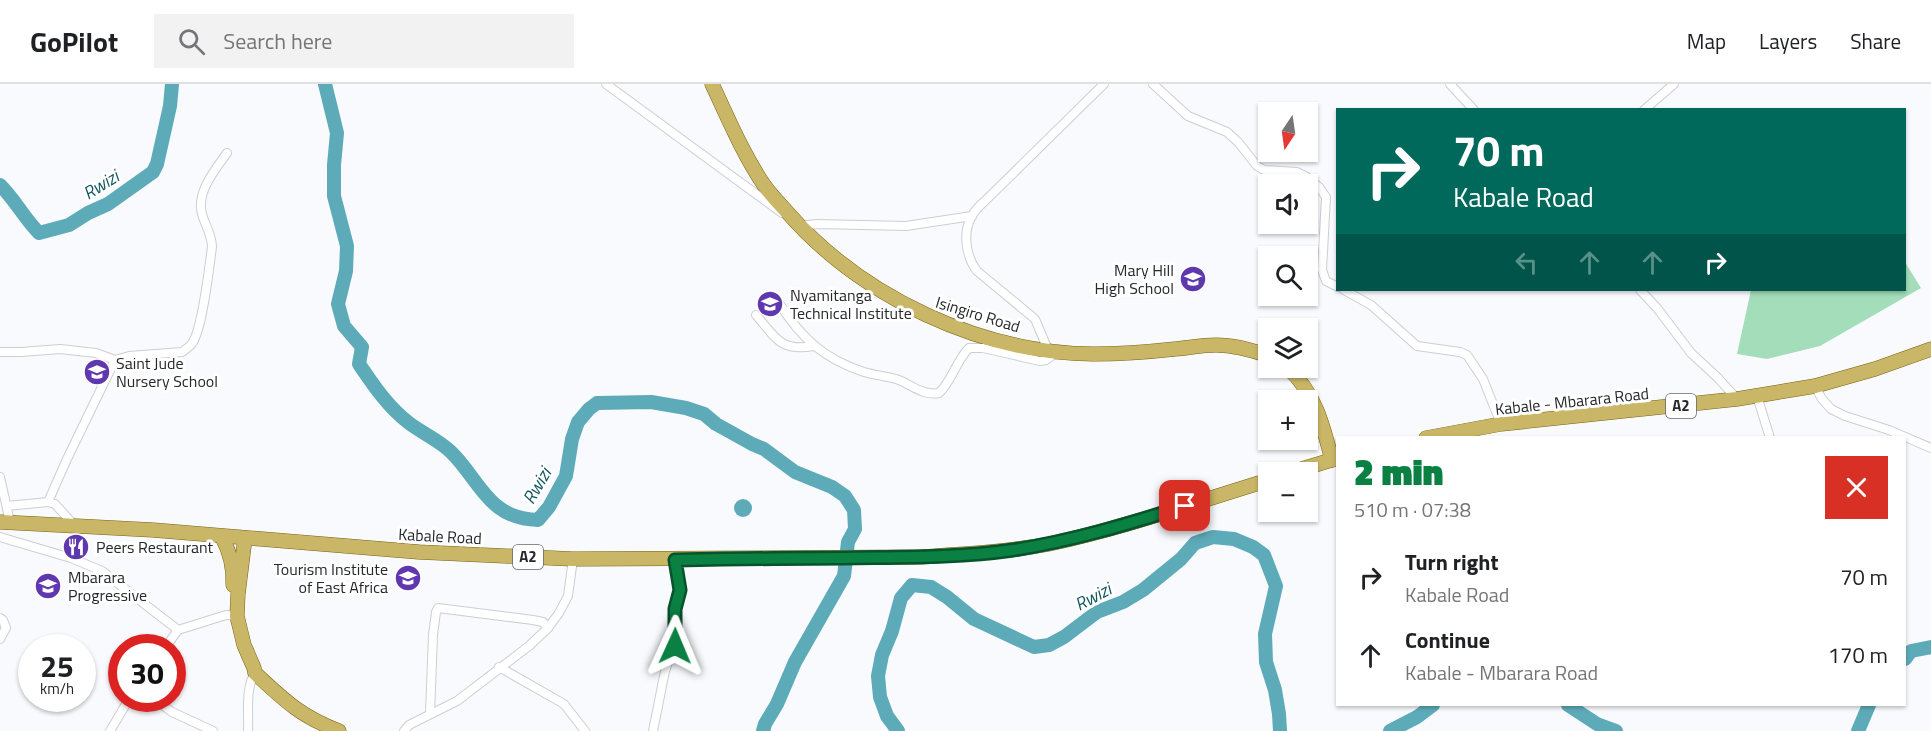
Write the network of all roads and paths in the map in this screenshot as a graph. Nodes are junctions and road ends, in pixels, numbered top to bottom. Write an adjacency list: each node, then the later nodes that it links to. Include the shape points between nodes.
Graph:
1 (606, 84): 11 (street)
2 (712, 84): 11 (main road, Isingiro Road, via 765,186)
3 (1104, 84): 10 (street)
4 (1153, 84): 12 (street, via 1188,116 1227,132 1264,171 1297,172 1319,187 1326,197 1322,270 1326,281)
5 (1450, 84): 7 (street)
6 (1674, 84): 8 (street)
7 (1472, 108)
8 (1646, 108)
9 (227, 153): 22 (street, via 202,198 201,211 212,247 194,341 182,352)
10 (972, 216): 11 (street, via 906,226); 19 (street, via 966,236 972,265 1035,319)
11 (800, 226): 19 (main road, Isingiro Road, via 836,261 925,315 966,331)
12 (1336, 286)
13 (1346, 291): 27 (street, via 1371,305 1417,346 1467,356)
14 (1641, 291): 26 (street, via 1691,353)
15 (779, 303): 17 (street)
16 (756, 315): 17 (street, via 780,343 791,348)
17 (814, 346): 19 (street, via 834,360 933,394 944,389 969,348 1040,361 1046,360)
18 (1931, 349): 24 (main road, Kabale - Mbarara Road / A2)
19 (1052, 351): 21 (main road, Isingiro Road, via 1137,353 1217,345)
20 (0, 352): 22 (street, via 60,349 96,353)
21 (1258, 352)
22 (114, 360): 37 (street)
23 (1297, 378): 33 (main road, via 1311,395)
24 (1815, 386): 25 (main road, Kabale - Mbarara Road / A2); 30 (street, via 1831,409)
25 (1757, 396): 26 (main road, Kabale - Mbarara Road / A2); 29 (street)
26 (1737, 399): 27 (main road, Kabale - Mbarara Road / A2)
27 (1501, 424): 28 (main road, Kabale - Mbarara Road / A2)
28 (1437, 436)
29 (1769, 436)
30 (1903, 436)
31 (1906, 437): 32 (street)
32 (1931, 448)
33 (1335, 459): 34 (main road)
34 (1318, 464)
35 (0, 477): 38 (street)
36 (1258, 483): 46 (main road, Kabale Road / A2, via 1105,531 1047,544 971,554)
37 (48, 502): 38 (street); 40 (street, via 55,504)
38 (7, 506): 39 (street)
39 (5, 522): 40 (main road, Kabale Road / A2)
40 (74, 525): 42 (main road, Kabale Road / A2)
41 (0, 537): 51 (street, via 102,571)
42 (222, 537): 43 (main road, Kabale Road / A2); 48 (main road, via 234,574)
43 (246, 538): 44 (main road, Kabale Road / A2); 47 (main road)
44 (270, 540): 45 (main road, Kabale Road / A2); 47 (main road, via 253,550)
45 (573, 559): 46 (main road, Kabale Road / A2); 50 (street, via 568,596)
46 (675, 560): 66 (street, via 680,590 675,609 676,640 665,671)
47 (242, 568): 48 (main road)
48 (235, 616): 51 (street, via 226,615); 55 (main road, via 239,646)
49 (0, 618): 53 (street, via 6,628)
50 (548, 628): 54 (street); 58 (street, via 543,622 438,608)
51 (178, 630): 52 (street)
52 (175, 634)
53 (0, 639)
54 (500, 667): 58 (street, via 457,701); 65 (street, via 564,704)
55 (253, 676): 61 (street); 62 (main road, via 278,704); 63 (main road, via 307,717)
56 (121, 712): 59 (street)
57 (172, 712): 60 (street)
58 (430, 714): 64 (street)
59 (110, 731)
60 (213, 731)
61 (248, 731)
62 (328, 731)
63 (339, 731)
64 (404, 731)
65 (585, 731)
66 (653, 731)

